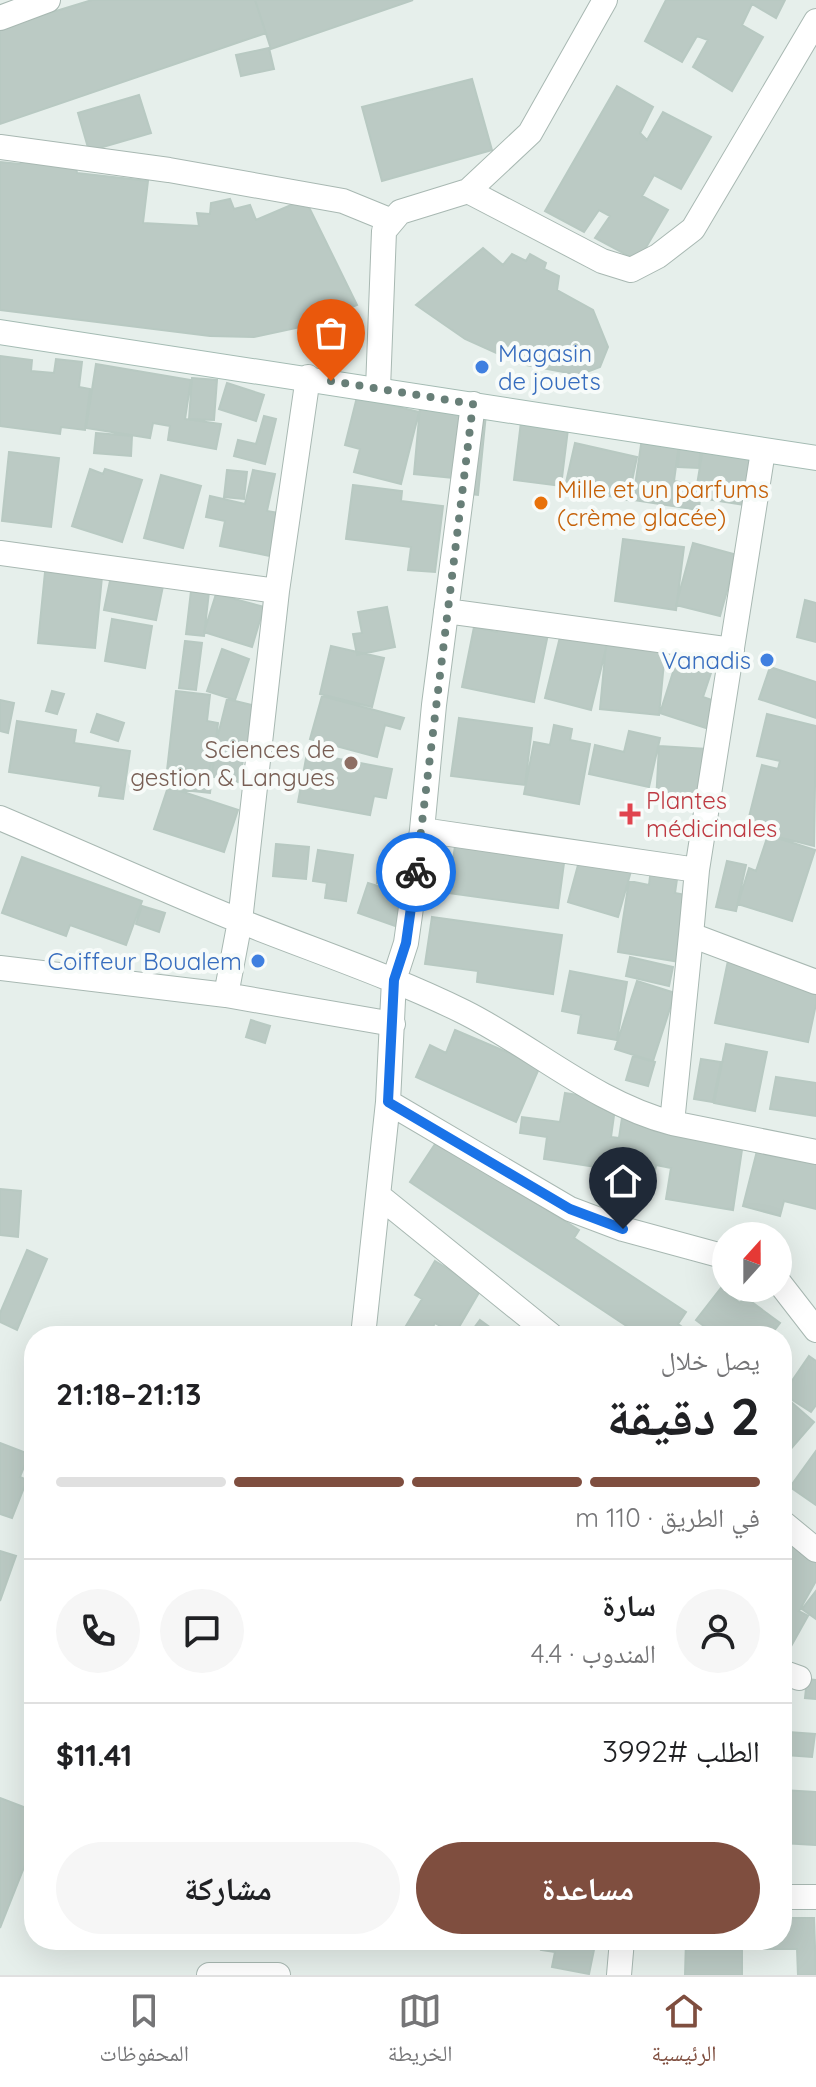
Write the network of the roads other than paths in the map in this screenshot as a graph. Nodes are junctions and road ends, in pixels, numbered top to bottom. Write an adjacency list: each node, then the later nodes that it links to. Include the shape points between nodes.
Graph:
1 (48, 0): 3 (street)
2 (605, 0): 6 (street, via 530,133)
3 (0, 18)
4 (816, 21): 6 (street, via 693,229 631,270 602,261)
5 (0, 147): 7 (street, via 343,201)
6 (468, 191): 7 (street, via 400,212)
7 (392, 221): 10 (street, via 384,231 381,257)
8 (0, 332): 9 (street)
9 (308, 377): 10 (street); 15 (street)
10 (378, 389): 11 (street)
11 (473, 404): 12 (street); 16 (street)
12 (763, 451): 13 (street); 17 (street)
13 (816, 458)
14 (0, 553): 15 (street)
15 (277, 591): 21 (street)
16 (446, 611): 17 (street); 19 (street)
17 (732, 650): 20 (street)
18 (0, 818): 21 (street)
19 (422, 830): 20 (street); 24 (street, via 406,943)
20 (697, 870): 22 (street)
21 (240, 921): 24 (street); 26 (street)
22 (691, 935): 25 (street); 29 (street)
23 (0, 968): 26 (street)
24 (394, 980): 27 (street); 29 (street, via 467,1014 587,1086)
25 (816, 982)
26 (226, 995): 27 (street)
27 (393, 1024): 28 (street)
28 (388, 1102): 31 (street); 32 (street, via 570,1209)
29 (672, 1123): 30 (street)
30 (816, 1152)
31 (379, 1196): 34 (street); 35 (street)
32 (712, 1253)
33 (792, 1299): 36 (street)
34 (364, 1326)
35 (540, 1326)
36 (816, 1330)
37 (792, 1530): 38 (street)
38 (816, 1550)
39 (792, 1897): 40 (street)
40 (816, 1897)
41 (621, 1950): 44 (street)
42 (209, 1975): 43 (street)
43 (278, 1975)
44 (619, 1975)

